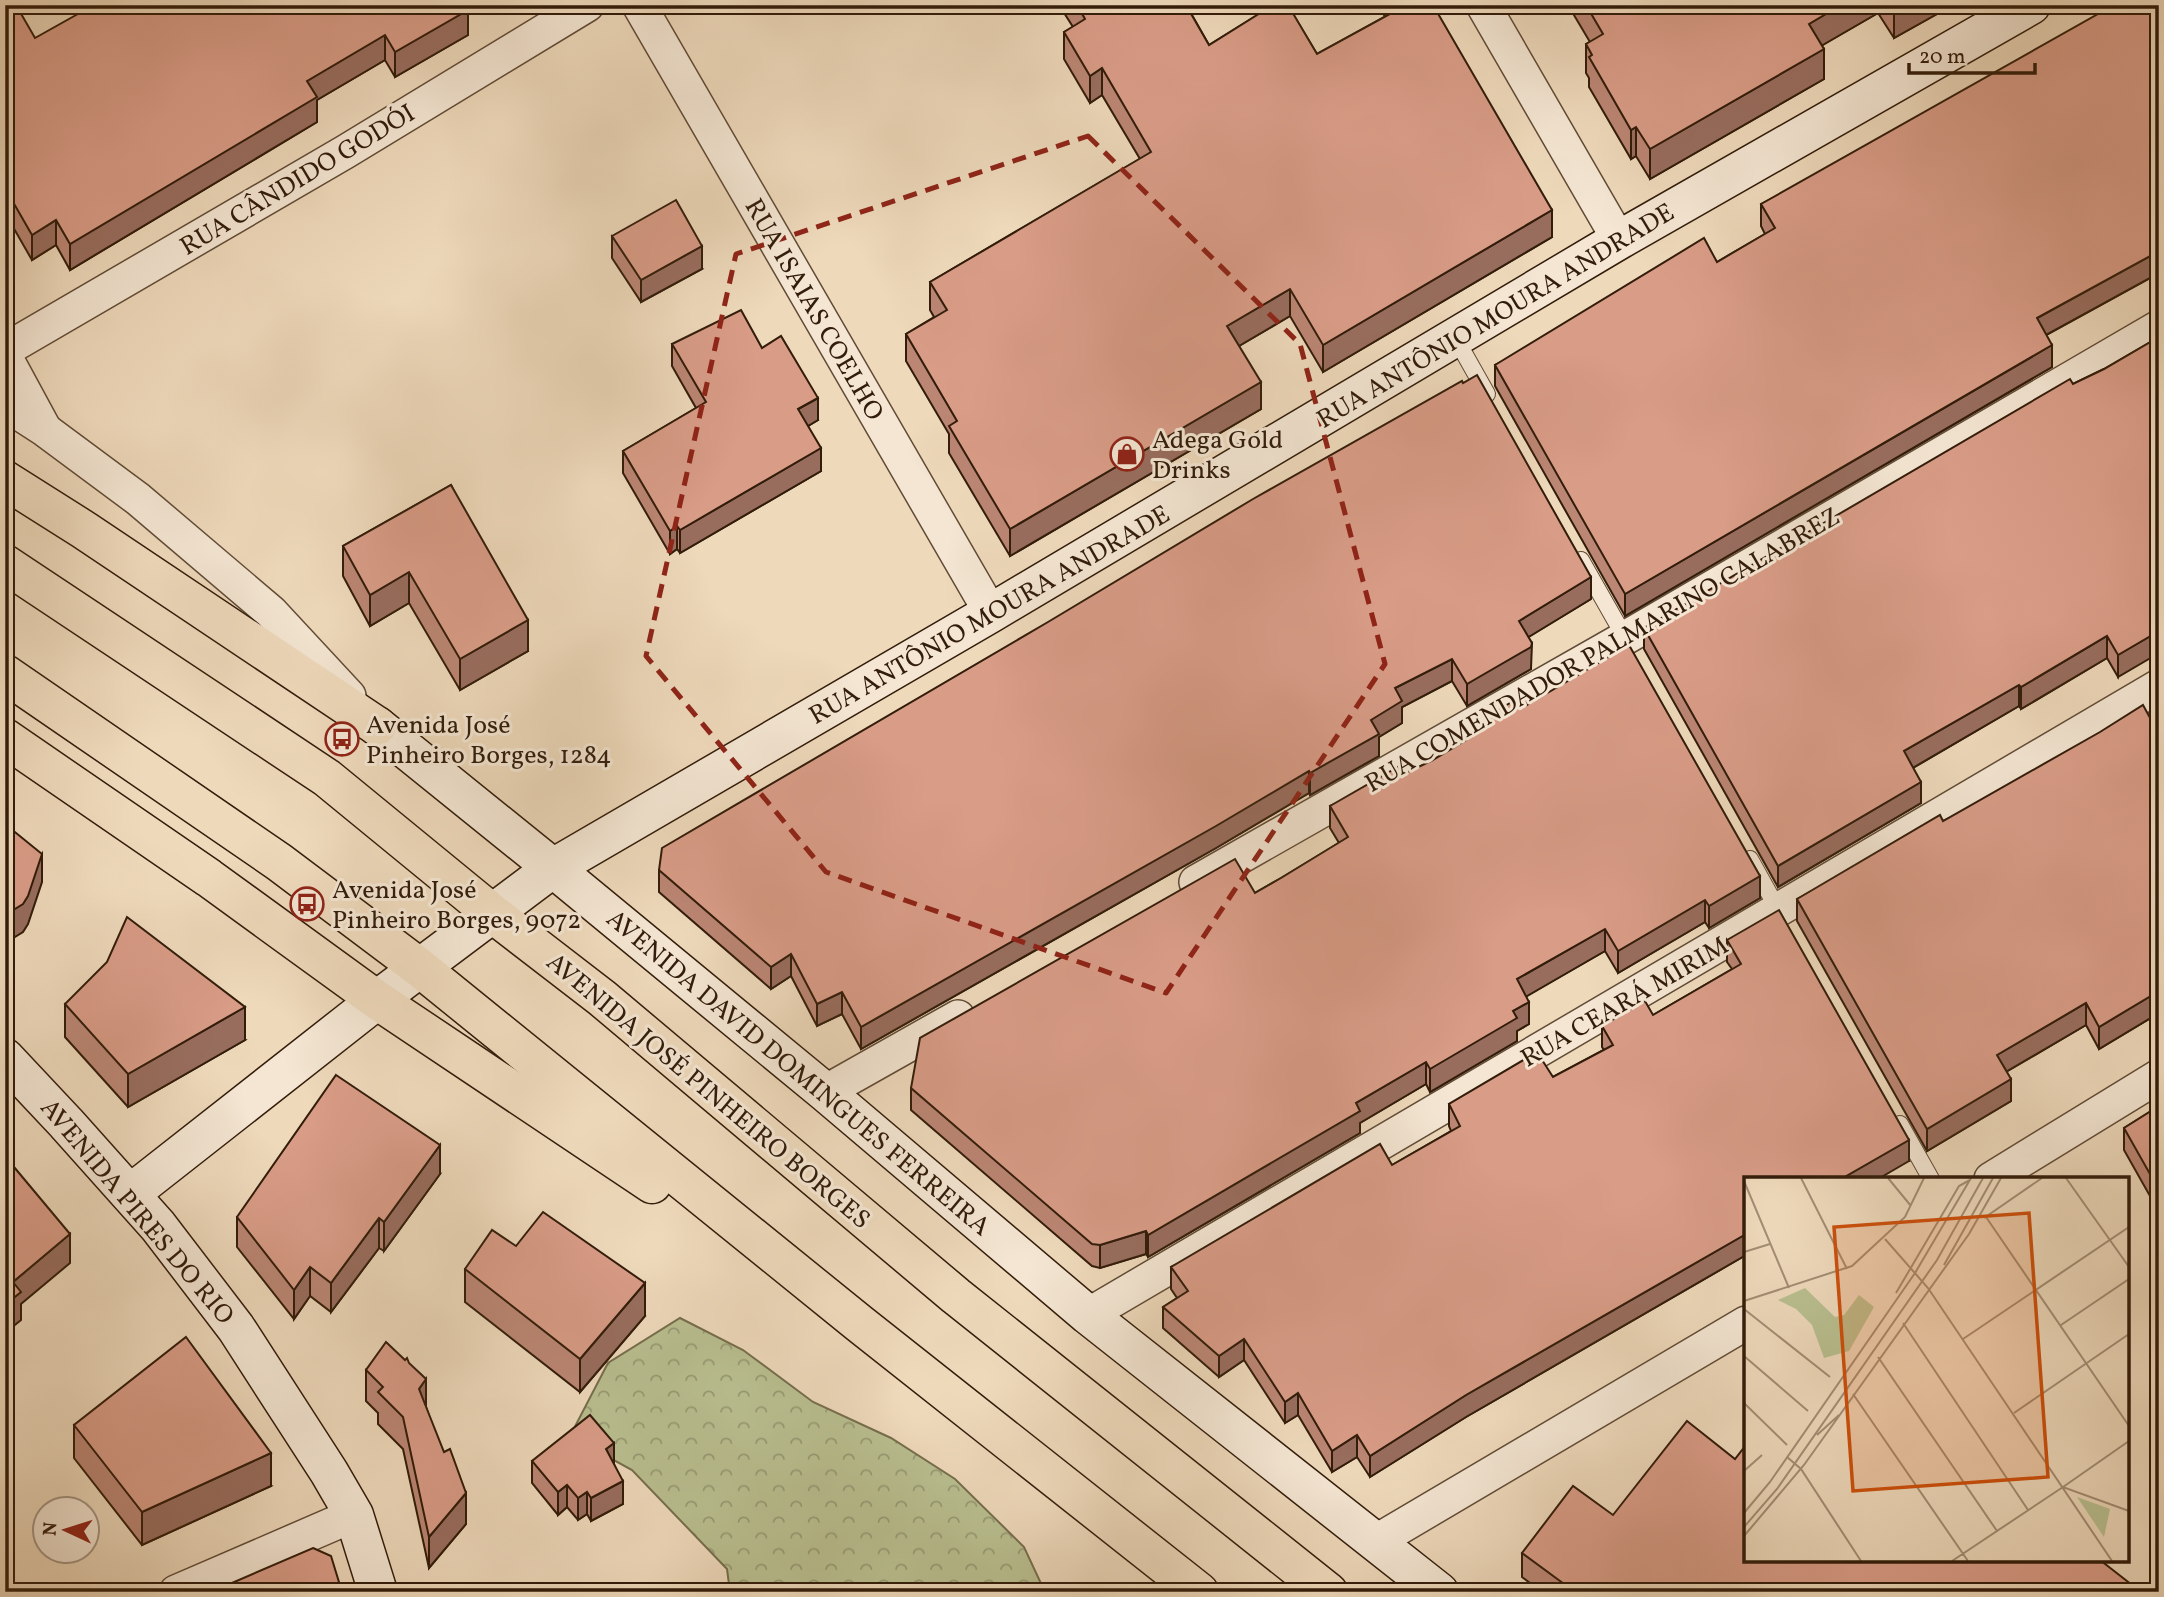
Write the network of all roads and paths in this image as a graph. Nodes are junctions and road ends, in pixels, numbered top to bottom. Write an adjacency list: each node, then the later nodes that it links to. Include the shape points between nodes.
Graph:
1 (587, 5): 8 (street, RUA CÂNDIDO GODÓI)
2 (639, 5): 16 (street, RUA ISAIAS COELHO)
3 (1483, 5): 5 (street)
4 (2031, 5): 5 (street, RUA ANTÔNIO MOURA ANDRADE)
5 (1619, 240): 7 (street, RUA ANTÔNIO MOURA ANDRADE)
6 (2159, 327): 17 (street, RUA COMENDADOR PALMARINO CALABREZ)
7 (1456, 339): 11 (lane); 16 (street, RUA ANTÔNIO MOURA ANDRADE)
8 (5, 350)
9 (5, 356): 12 (street, AVENIDA DAVID DOMINGUES FERREIRA)
10 (5, 404): 12 (street, AVENIDA DAVID DOMINGUES FERREIRA)
11 (1496, 410)
12 (45, 430): 20 (street, AVENIDA DAVID DOMINGUES FERREIRA, via 138,499 271,612)
13 (5, 480): 20 (main road)
14 (1576, 552): 17 (lane)
15 (5, 564): 25 (main road, AVENIDA JOSÉ PINHEIRO BORGES, via 327,778)
16 (991, 613): 23 (street, RUA ANTÔNIO MOURA ANDRADE)
17 (1628, 644): 24 (street, RUA COMENDADOR PALMARINO CALABREZ)
18 (5, 674): 27 (main road, via 279,862)
19 (2159, 686): 26 (street, RUA CEARÁ MIRIM)
20 (377, 726): 23 (street, AVENIDA DAVID DOMINGUES FERREIRA)
21 (5, 738): 28 (main road)
22 (1741, 844): 26 (lane)
23 (553, 868): 25 (street, RUA ANTÔNIO MOURA ANDRADE); 32 (street, AVENIDA DAVID DOMINGUES FERREIRA)
24 (1164, 900)
25 (493, 913): 27 (street, RUA ANTÔNIO MOURA ANDRADE); 45 (main road, AVENIDA JOSÉ PINHEIRO BORGES, via 602,998 956,1296)
26 (1782, 917): 37 (street, RUA CEARÁ MIRIM)
27 (420, 968): 28 (street, RUA ANTÔNIO MOURA ANDRADE); 38 (main road)
28 (377, 1000): 36 (street, RUA ANTÔNIO MOURA ANDRADE); 38 (main road)
29 (983, 1003): 32 (street)
30 (5, 1058): 36 (street, AVENIDA PIRES DO RIO)
31 (2159, 1076): 35 (street)
32 (825, 1092): 37 (street, AVENIDA DAVID DOMINGUES FERREIRA)
33 (1891, 1109): 34 (lane)
34 (1930, 1177)
35 (1994, 1177)
36 (130, 1194): 40 (street, AVENIDA PIRES DO RIO, via 236,1328)
37 (1088, 1315): 41 (street, AVENIDA DAVID DOMINGUES FERREIRA)
38 (860, 1324): 44 (main road)
39 (1744, 1324): 41 (street)
40 (354, 1515): 42 (street); 43 (street, AVENIDA PIRES DO RIO)
41 (1375, 1542): 46 (street, AVENIDA DAVID DOMINGUES FERREIRA)
42 (176, 1592)
43 (378, 1592)
44 (1199, 1592)
45 (1328, 1592)
46 (1439, 1592)

